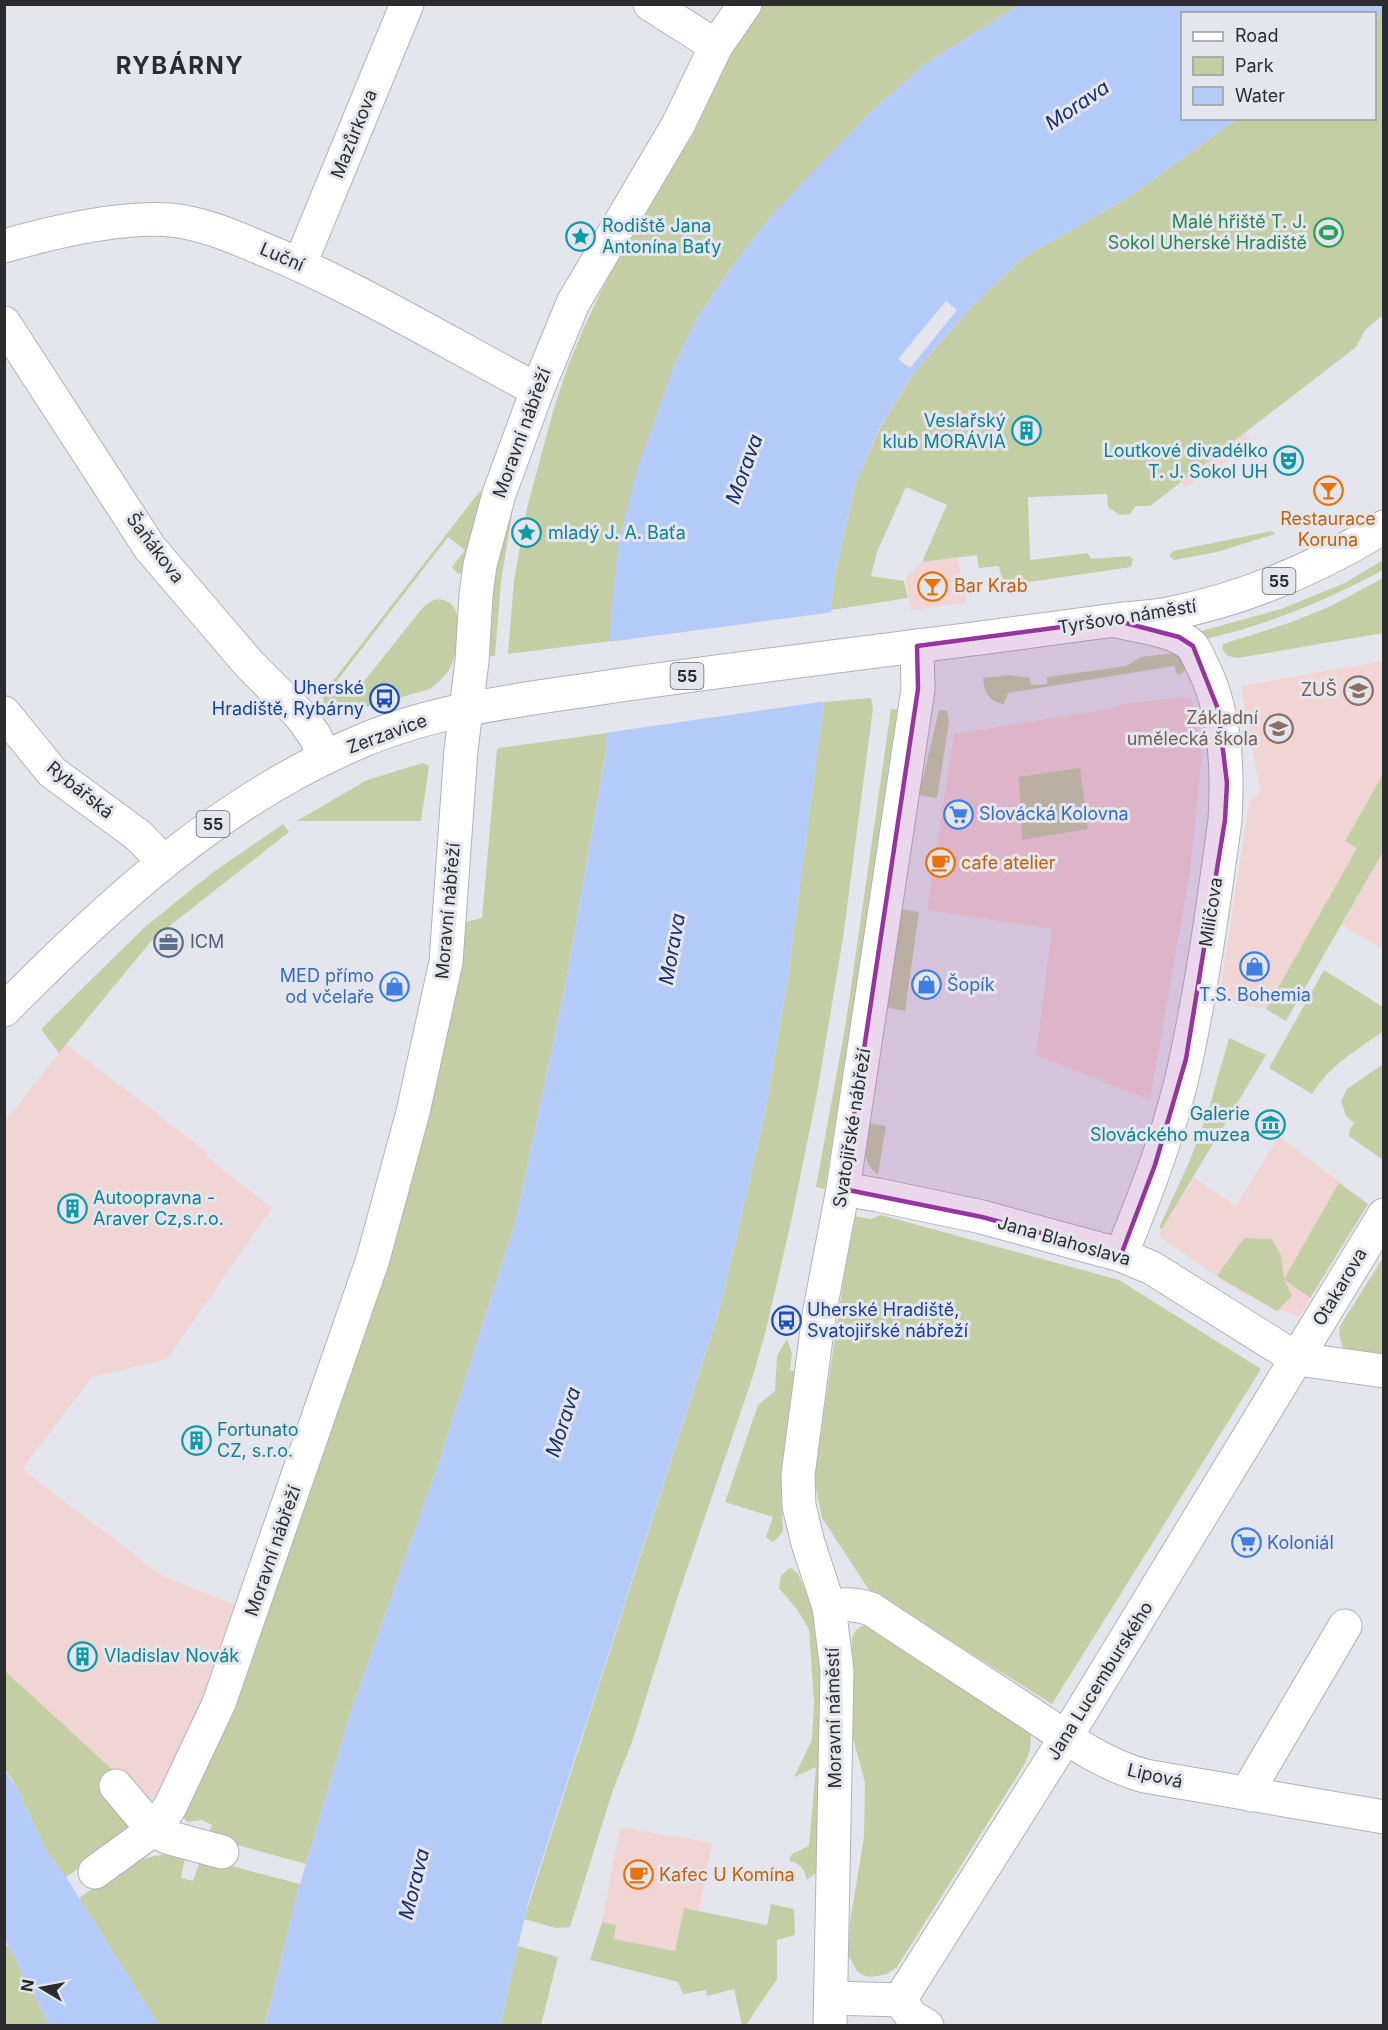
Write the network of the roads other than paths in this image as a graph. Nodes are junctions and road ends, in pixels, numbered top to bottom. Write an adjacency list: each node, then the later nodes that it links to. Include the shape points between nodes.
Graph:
1 (407, 4): 6 (street, Mazůrkova)
2 (650, 4): 4 (street)
3 (745, 4): 4 (street, Moravní nábřeží)
4 (716, 46): 8 (street, Moravní nábřeží, via 678,124 573,303)
5 (4, 246): 6 (street, Luční, via 53,232 127,221 171,220 212,228)
6 (300, 264): 8 (street, Luční)
7 (4, 323): 15 (street, Šaňákova, via 150,548 250,665 308,725)
8 (538, 388): 13 (street, Moravní nábřeží, via 499,494 480,566)
9 (1383, 527): 10 (street, Tyršovo náměstí / 55, via 1325,560 1262,588 1167,614)
10 (1114, 620): 11 (street, Tyršovo náměstí / 55); 20 (street, Milíčova, via 1179,637 1193,646 1206,672 1222,732 1227,783 1224,832 1186,1059 1155,1165)
11 (917, 646): 12 (street, Tyršovo náměstí / 55); 18 (street, Svatojiřské nábřeží, via 918,689)
12 (856, 653): 13 (street, Zerzavice / 55)
13 (465, 710): 15 (street, Zerzavice / 55, via 393,729); 29 (street, Moravní nábřeží, via 446,962 413,1112 373,1259 219,1703 170,1807)
14 (4, 713): 16 (street, Rybářská, via 52,772 139,836)
15 (325, 758): 16 (street, Zerzavice / 55, via 245,803)
16 (163, 861): 17 (street, Zerzavice / 55, via 106,909)
17 (4, 1010)
18 (843, 1189): 20 (street, Jana Blahoslava, via 982,1217); 23 (street, Svatojiřské nábřeží, via 819,1315 797,1491 808,1543)
19 (1383, 1215): 21 (street, Otakarova)
20 (1121, 1255): 21 (street, Jana Blahoslava, via 1152,1268)
21 (1297, 1359): 22 (street); 25 (street, Jana Lucemburského)
22 (1383, 1371)
23 (829, 1608): 25 (street, via 847,1604 871,1609); 33 (street, Moravní náměstí, via 838,1705)
24 (1345, 1626): 27 (street, via 1252,1784)
25 (1066, 1737): 27 (street, Lipová, via 1126,1771); 32 (street, Jana Lucemburského)
26 (116, 1786): 29 (street)
27 (1251, 1795): 28 (street, Lipová)
28 (1383, 1817)
29 (153, 1830): 30 (street); 31 (street, Moravní nábřeží)
30 (222, 1852)
31 (95, 1872)
32 (900, 2000): 33 (street); 34 (street, via 912,2017)
33 (831, 2012)
34 (927, 2025)

